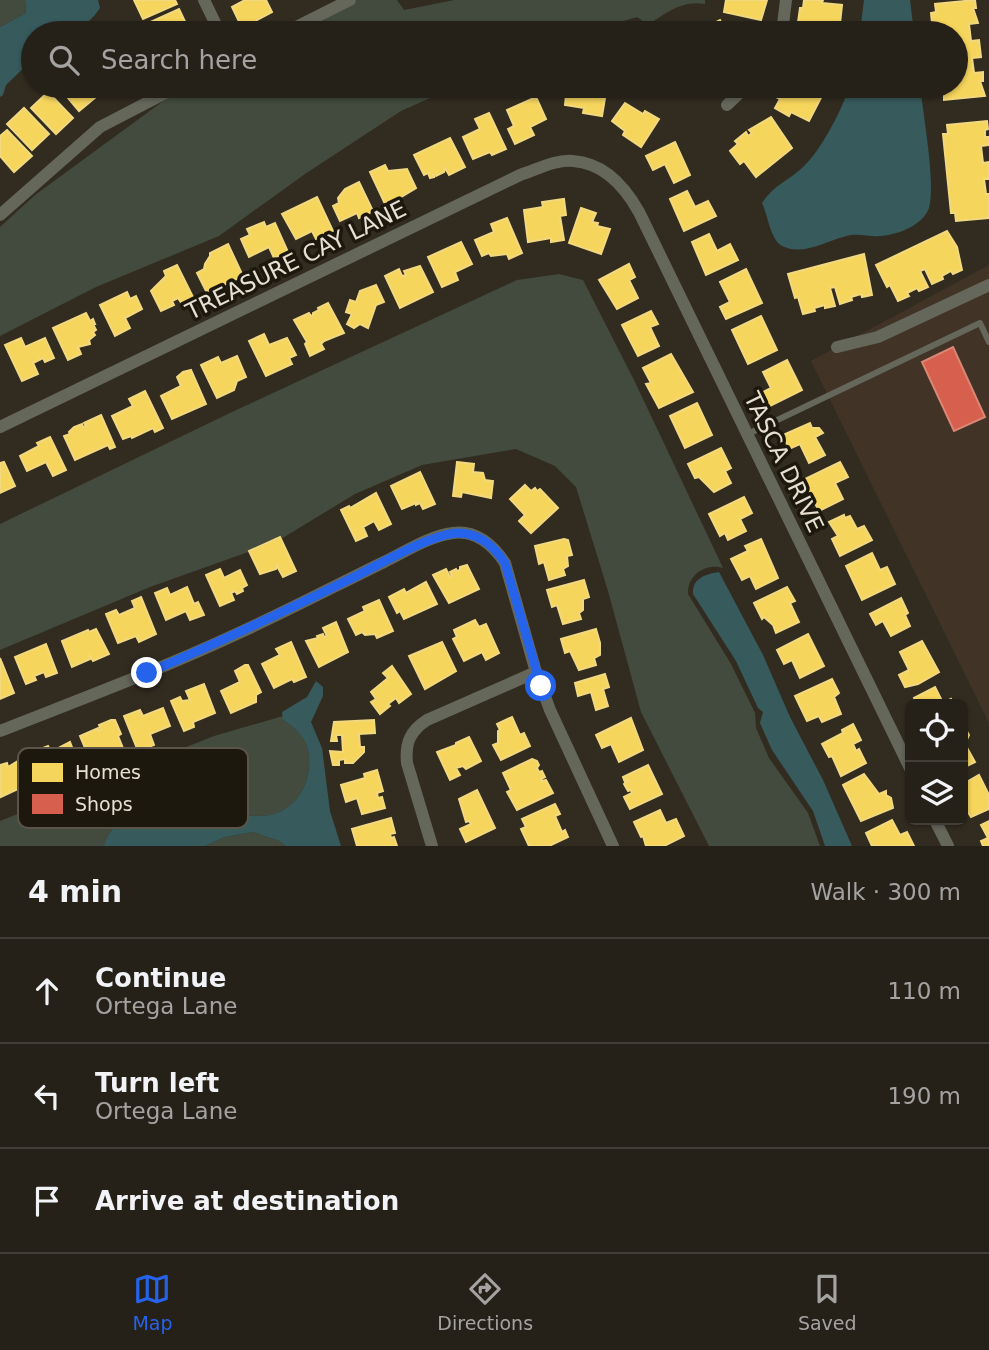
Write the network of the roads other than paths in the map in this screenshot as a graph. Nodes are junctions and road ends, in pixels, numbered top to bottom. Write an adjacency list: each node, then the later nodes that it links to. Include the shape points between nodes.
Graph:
1 (204, 0): 4 (street)
2 (350, 0): 5 (street)
3 (786, 0): 6 (street)
4 (214, 21)
5 (308, 21)
6 (783, 21)
7 (156, 98): 11 (street, via 100,127)
8 (734, 98): 9 (street)
9 (727, 105)
10 (613, 178): 15 (street, TREASURE CAY LANE, via 572,161 520,175); 16 (street, TASCA DRIVE, via 639,212)
11 (0, 215)
12 (989, 285): 14 (street, via 878,337)
13 (989, 342): 16 (lane, via 980,323)
14 (837, 347)
15 (0, 427)
16 (747, 434): 19 (street, TASCA DRIVE)
17 (536, 672): 18 (street, via 505,563 482,538 455,533 403,553 190,655); 21 (street, via 427,720 409,738 407,764); 22 (street)
18 (0, 731)
19 (907, 762)
20 (938, 825): 23 (street)
21 (432, 846)
22 (613, 846)
23 (948, 846)

